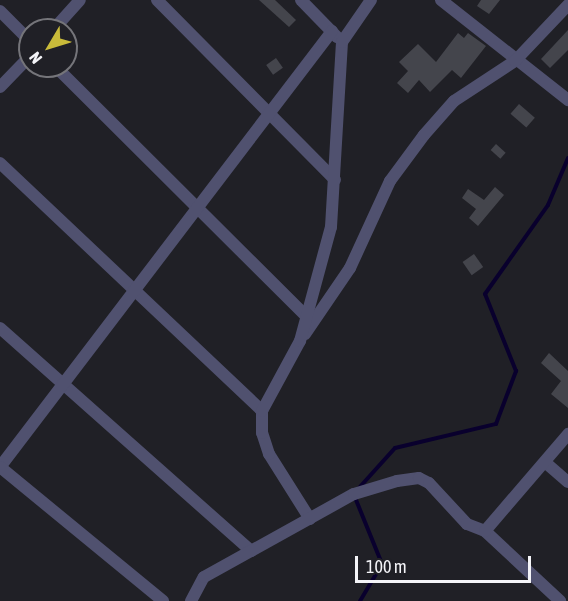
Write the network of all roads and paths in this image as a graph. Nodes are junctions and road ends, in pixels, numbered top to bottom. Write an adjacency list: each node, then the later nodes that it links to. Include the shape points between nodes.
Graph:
1 (80, 0): 8 (street)
2 (157, 0): 17 (street)
3 (302, 0): 10 (street)
4 (371, 0): 11 (street)
5 (441, 0): 12 (street)
6 (568, 5): 12 (street)
7 (0, 11): 9 (street)
8 (64, 18)
9 (18, 29)
10 (332, 31): 11 (street); 17 (street)
11 (342, 42): 19 (street)
12 (516, 61): 16 (street); 22 (street, via 454,101 424,135 390,181 350,268)
13 (18, 68): 15 (street)
14 (67, 78): 20 (street)
15 (0, 87)
16 (568, 100)
17 (269, 113): 19 (street); 20 (street)
18 (0, 163): 21 (street)
19 (335, 180): 22 (street, via 331,227)
20 (196, 207): 21 (street); 22 (street)
21 (134, 292): 24 (street); 25 (street)
22 (310, 320): 25 (street)
23 (0, 328): 24 (street)
24 (63, 384): 28 (street); 32 (street)
25 (262, 411): 30 (street, via 262,433 269,454)
26 (568, 434): 27 (street)
27 (546, 463): 29 (street); 31 (street)
28 (0, 467): 33 (street)
29 (568, 482)
30 (309, 519): 31 (street, via 354,494 419,478 429,483 467,524); 32 (street)
31 (485, 531): 35 (street)
32 (251, 551): 34 (street, via 204,577)
33 (163, 601)
34 (191, 601)
35 (560, 601)

